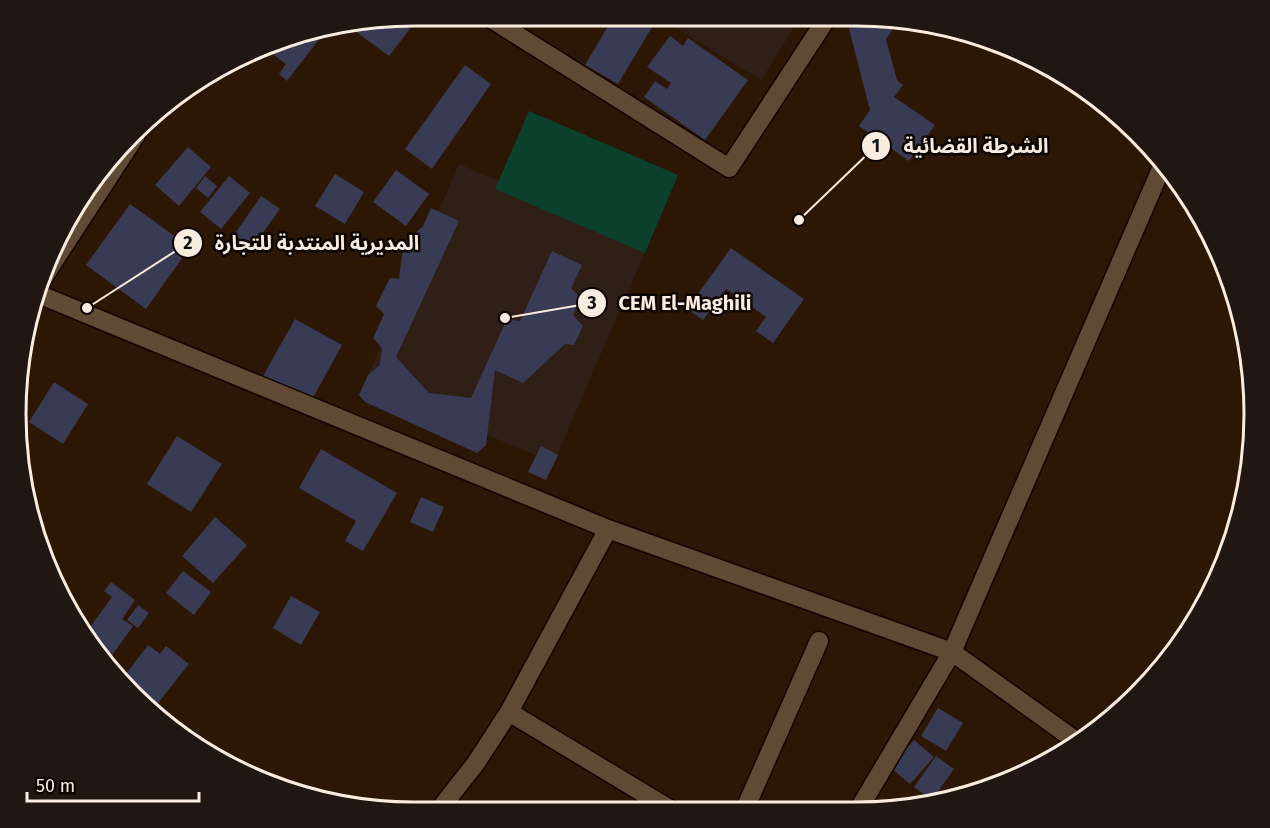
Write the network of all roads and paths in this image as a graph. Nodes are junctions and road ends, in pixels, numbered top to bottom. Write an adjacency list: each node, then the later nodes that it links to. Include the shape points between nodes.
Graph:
1 (503, 26): 2 (street, via 729,168)
2 (822, 26)
3 (114, 167): 5 (street)
4 (1160, 172): 9 (street)
5 (66, 243)
6 (44, 296): 7 (street)
7 (608, 529): 9 (street); 10 (street)
8 (819, 641): 14 (street)
9 (951, 652): 11 (street); 15 (street)
10 (509, 712): 12 (street); 13 (street)
11 (1071, 737)
12 (445, 802)
13 (658, 802)
14 (748, 802)
15 (863, 802)

